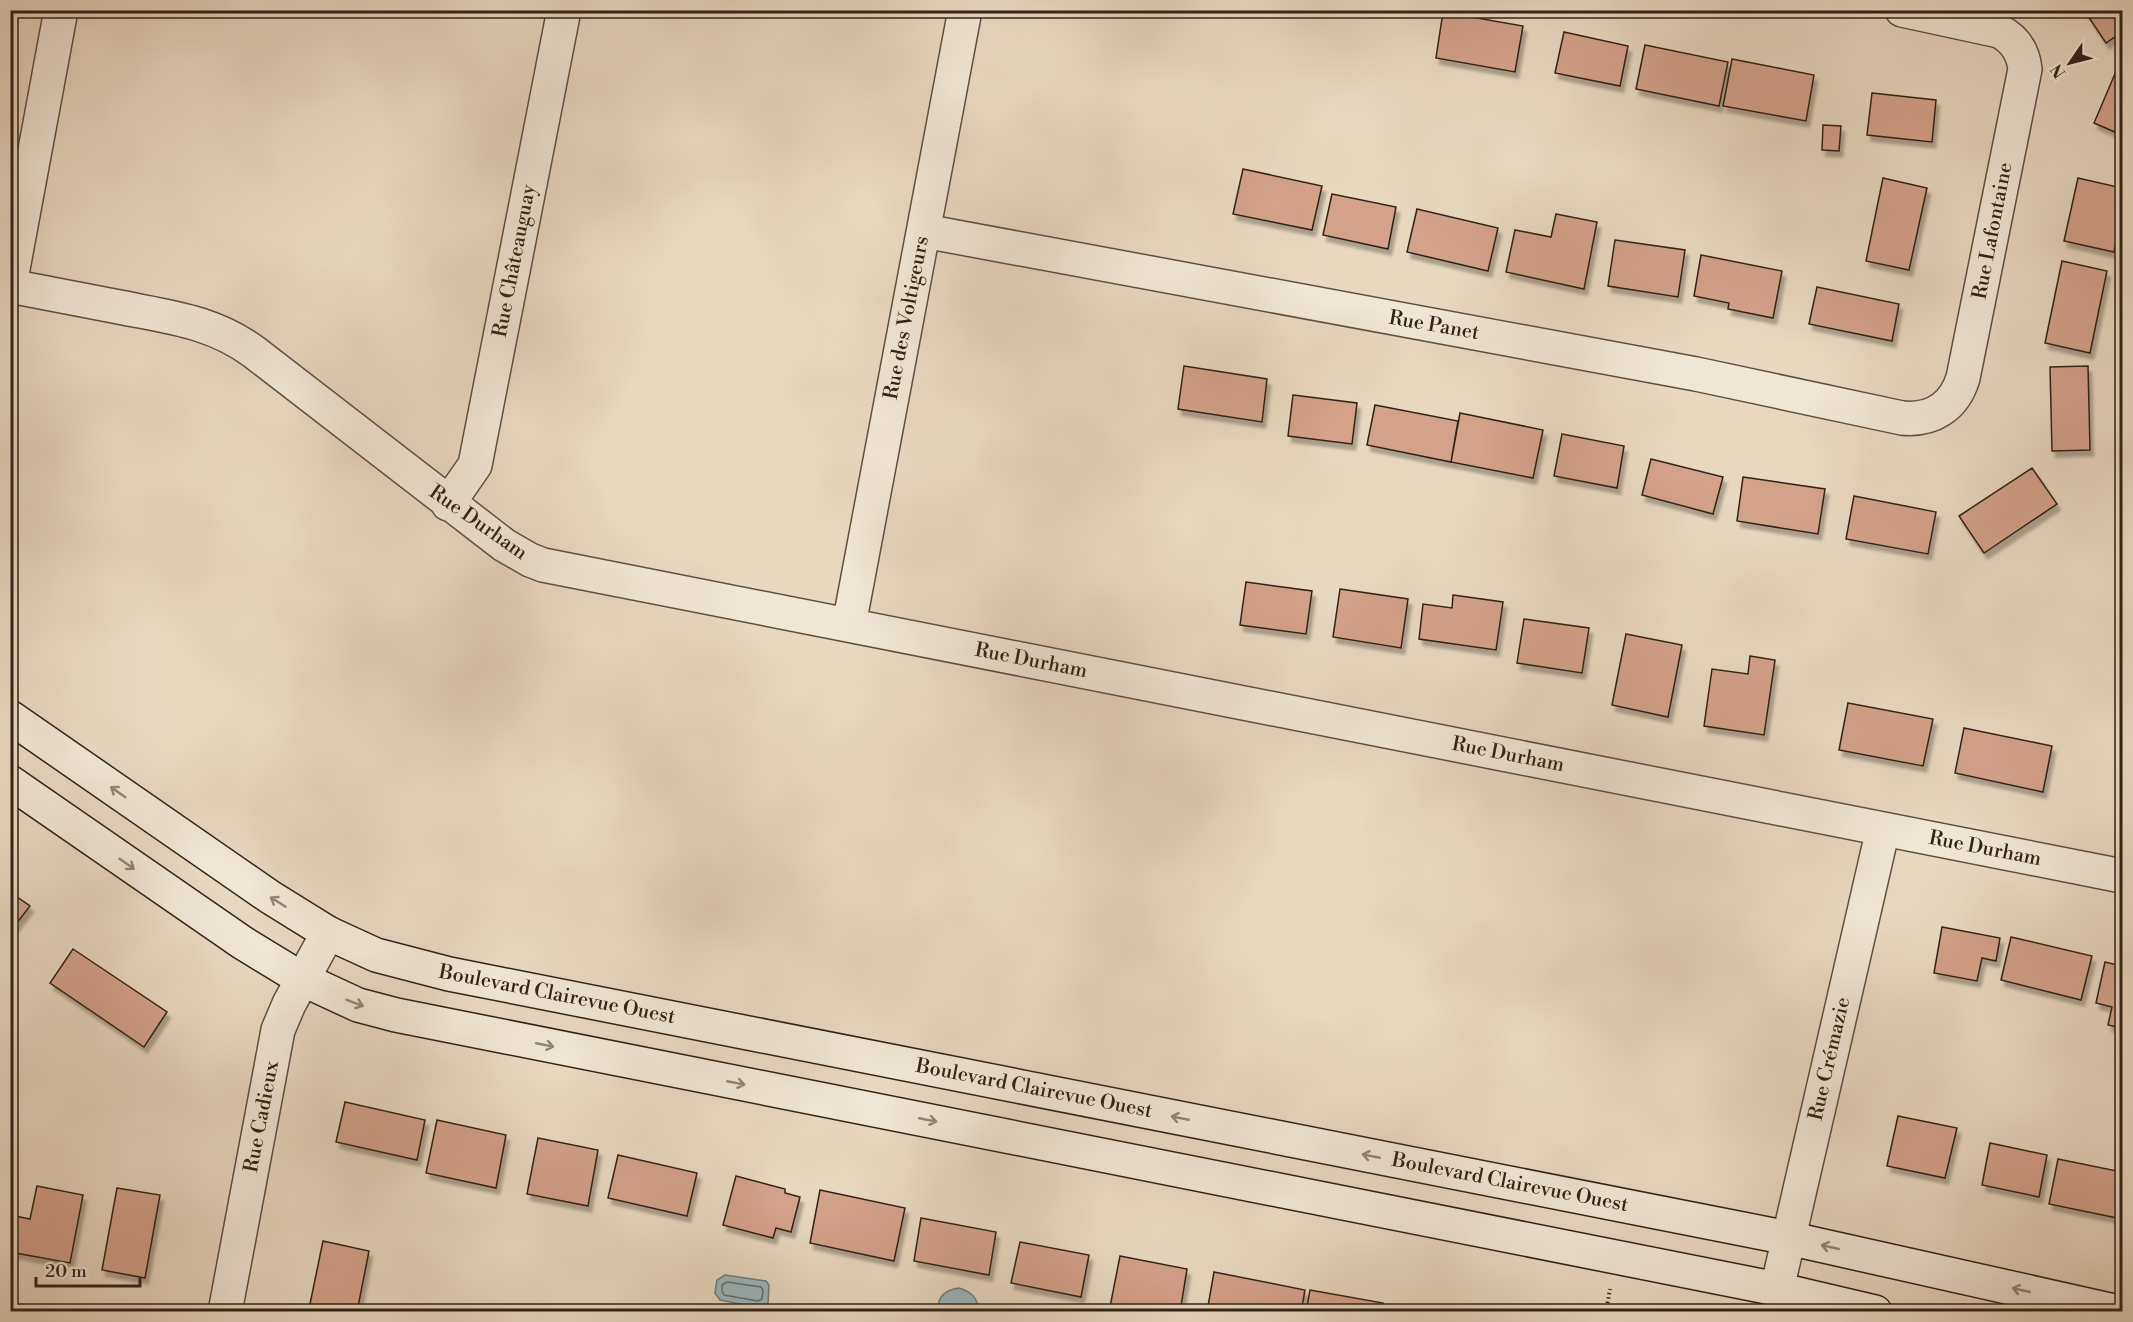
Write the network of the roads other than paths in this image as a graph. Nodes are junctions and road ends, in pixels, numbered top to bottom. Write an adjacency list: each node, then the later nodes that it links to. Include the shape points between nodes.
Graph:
1 (61, 10): 6 (street)
2 (564, 10): 8 (street, Rue Châteauguay, via 475,465)
3 (966, 10): 5 (street, Rue des Voltigeurs)
4 (1902, 10): 7 (street, Rue Lafontaine, via 2006,34 2022,53 2025,69 1963,378 1955,397)
5 (924, 231): 7 (street, Rue Panet, via 1684,372 1902,418 1923,418); 9 (street, Rue des Voltigeurs)
6 (10, 285): 8 (street, Rue Durham, via 182,319 227,334)
7 (1941, 411)
8 (448, 504): 9 (street, Rue Durham, via 504,545 543,565)
9 (849, 625): 12 (street, Rue Durham)
10 (10, 717): 14 (street, Boulevard Clairevue Ouest, one-way to 10)
11 (10, 782): 15 (street, one-way to 15)
12 (1883, 829): 13 (street, Rue Durham); 16 (street, Rue Crémazie)
13 (2122, 876)
14 (328, 933): 15 (street, Rue Cadieux); 16 (street, Boulevard Clairevue Ouest, one-way to 14, via 449,974 376,955)
15 (302, 979): 17 (street, one-way to 17, via 358,1005 396,1015); 18 (street, Rue Cadieux, via 278,1030)
16 (1788, 1238): 17 (street, Rue Crémazie); 20 (street, Boulevard Clairevue Ouest, one-way to 16)
17 (1777, 1289): 19 (street)
18 (225, 1311)
19 (1875, 1311)
20 (2115, 1311)

